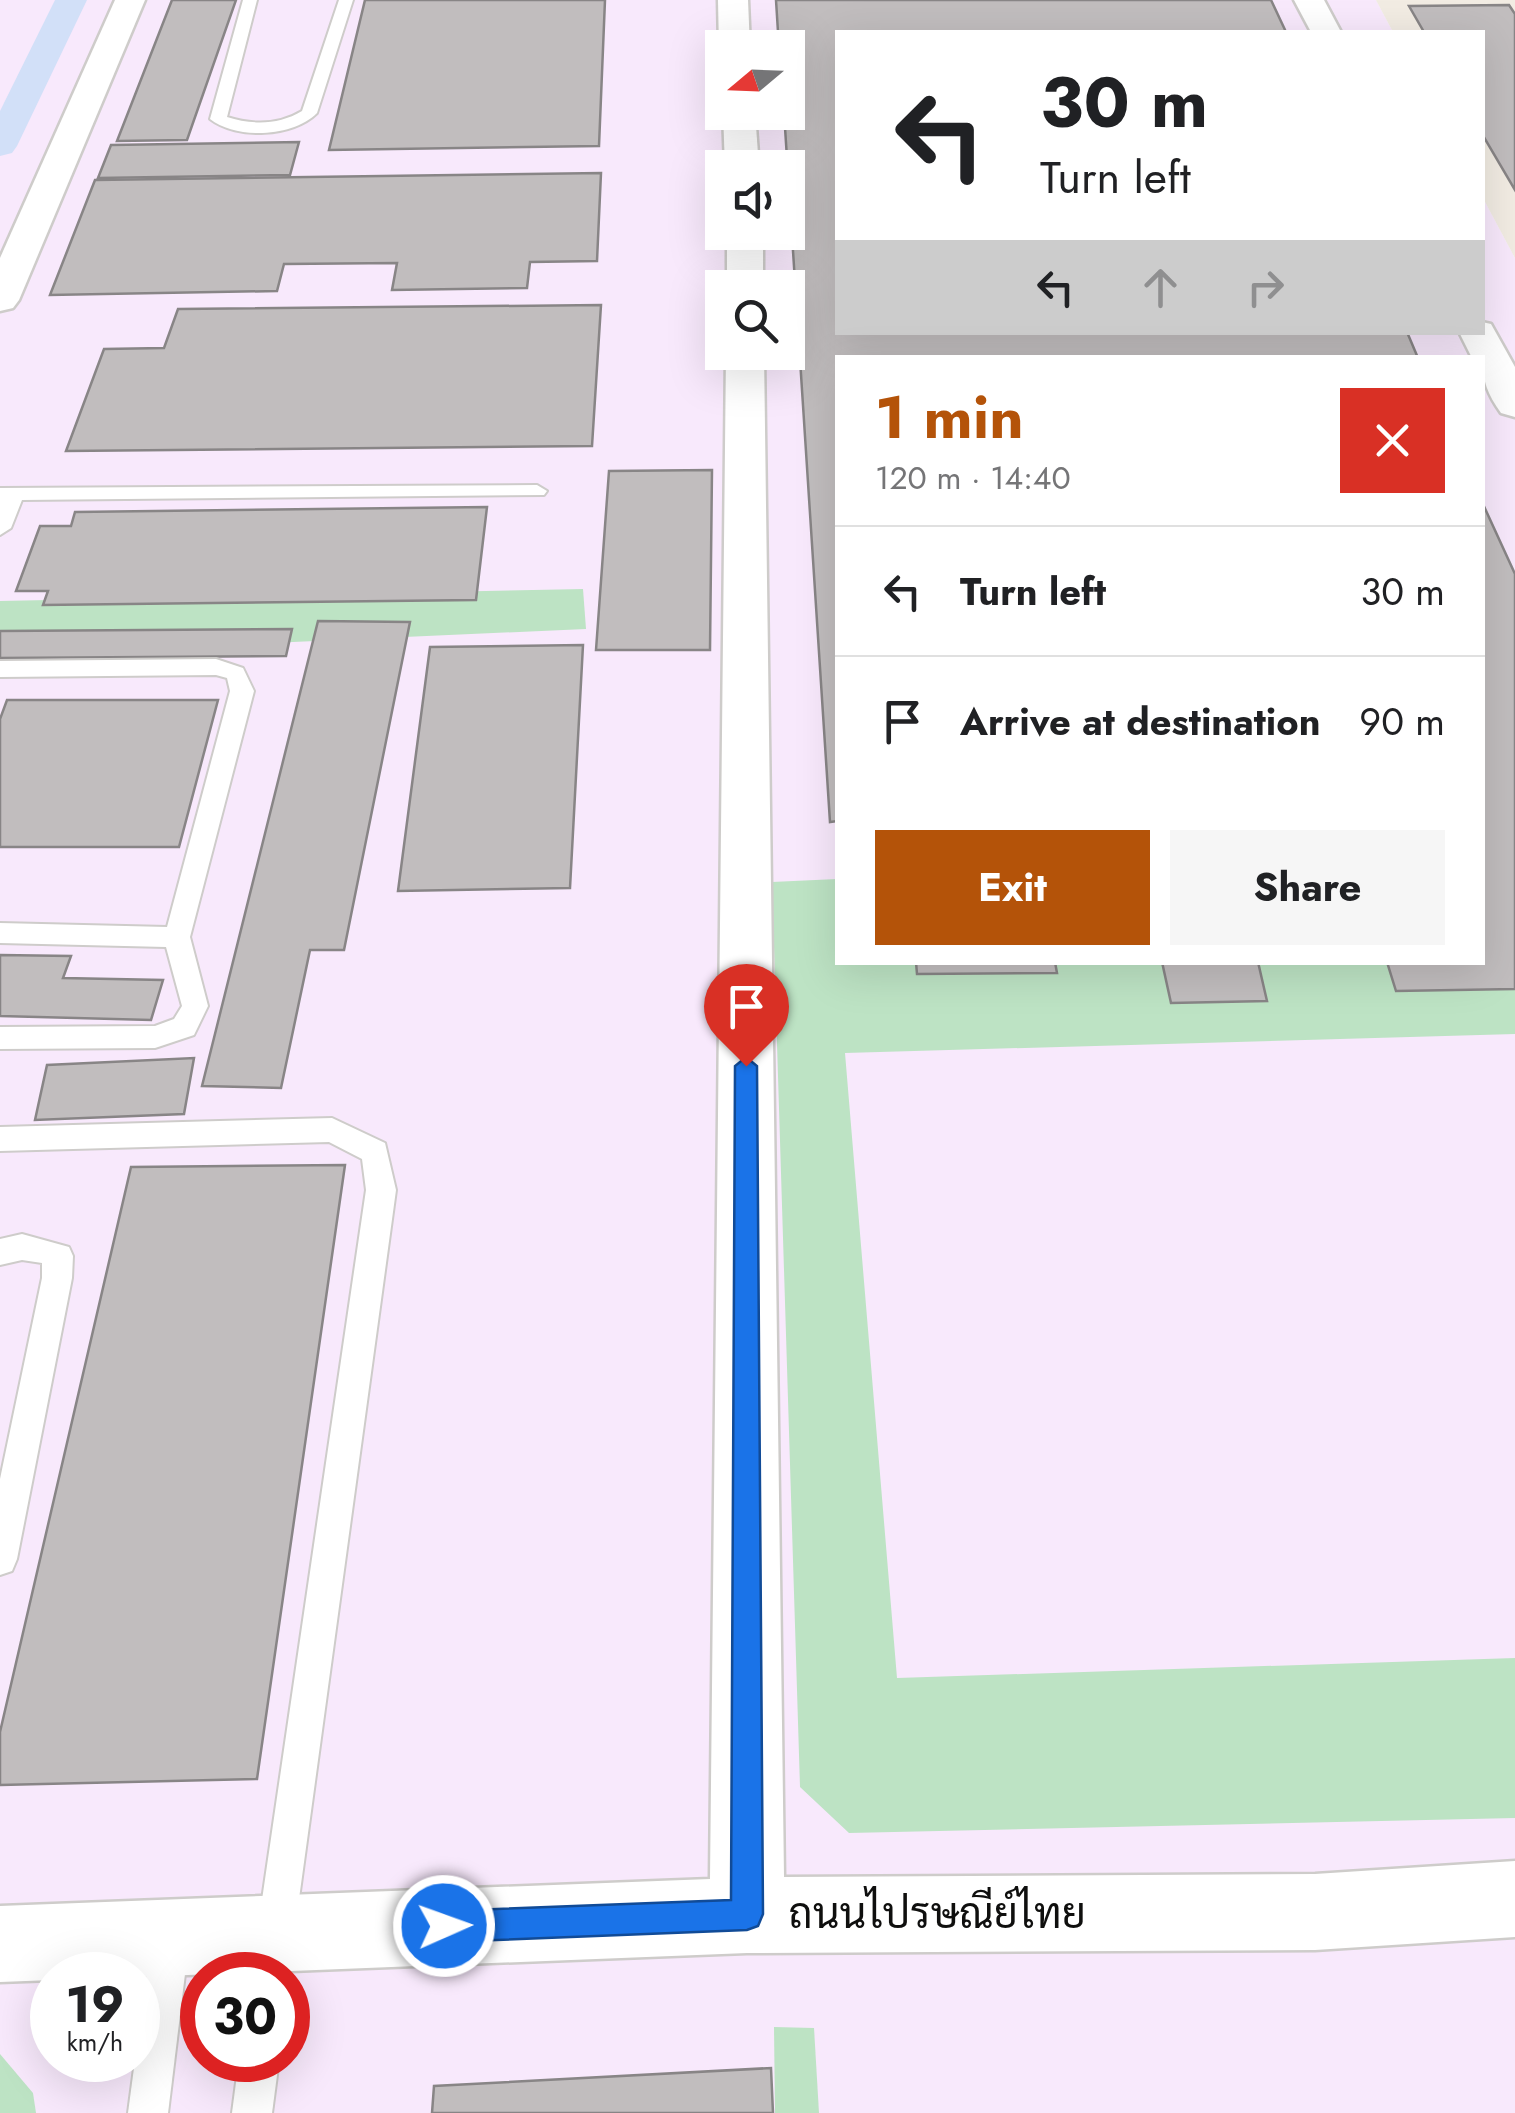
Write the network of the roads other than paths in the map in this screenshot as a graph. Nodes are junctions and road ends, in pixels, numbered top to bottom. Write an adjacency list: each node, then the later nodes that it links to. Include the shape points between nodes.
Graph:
1 (130, 0): 8 (street)
2 (250, 0): 3 (lane, via 218,119 237,127 278,126 310,113)
3 (346, 0)
4 (733, 0): 6 (street)
5 (1309, 0): 7 (street)
6 (735, 30)
7 (1325, 30)
8 (0, 300)
9 (1480, 335): 11 (street)
10 (745, 370): 23 (street)
11 (1515, 404)
12 (537, 491): 13 (lane)
13 (7, 494): 14 (lane)
14 (0, 528)
15 (0, 668): 17 (lane, via 216,667 240,677 242,690)
16 (0, 933): 17 (lane)
17 (177, 937): 18 (lane, via 195,1006 184,1028 155,1037)
18 (0, 1038)
19 (0, 1139): 27 (lane, via 332,1130 374,1152 381,1190)
20 (0, 1252): 21 (lane, via 40,1248 58,1256)
21 (0, 1559)
22 (1515, 1899): 23 (street, ถนนไปรษณีย์ไทย, via 1315,1912)
23 (747, 1914): 28 (street, ถนนไปรษณีย์ไทย)
24 (170, 1938): 25 (street, ถนนไปรษณีย์ไทย); 26 (street, ถนนไปรษณีย์ไทย); 30 (lane)
25 (0, 1944)
26 (260, 1952)
27 (273, 1952)
28 (297, 1952)
29 (256, 2082): 31 (lane)
30 (148, 2113)
31 (252, 2113)

